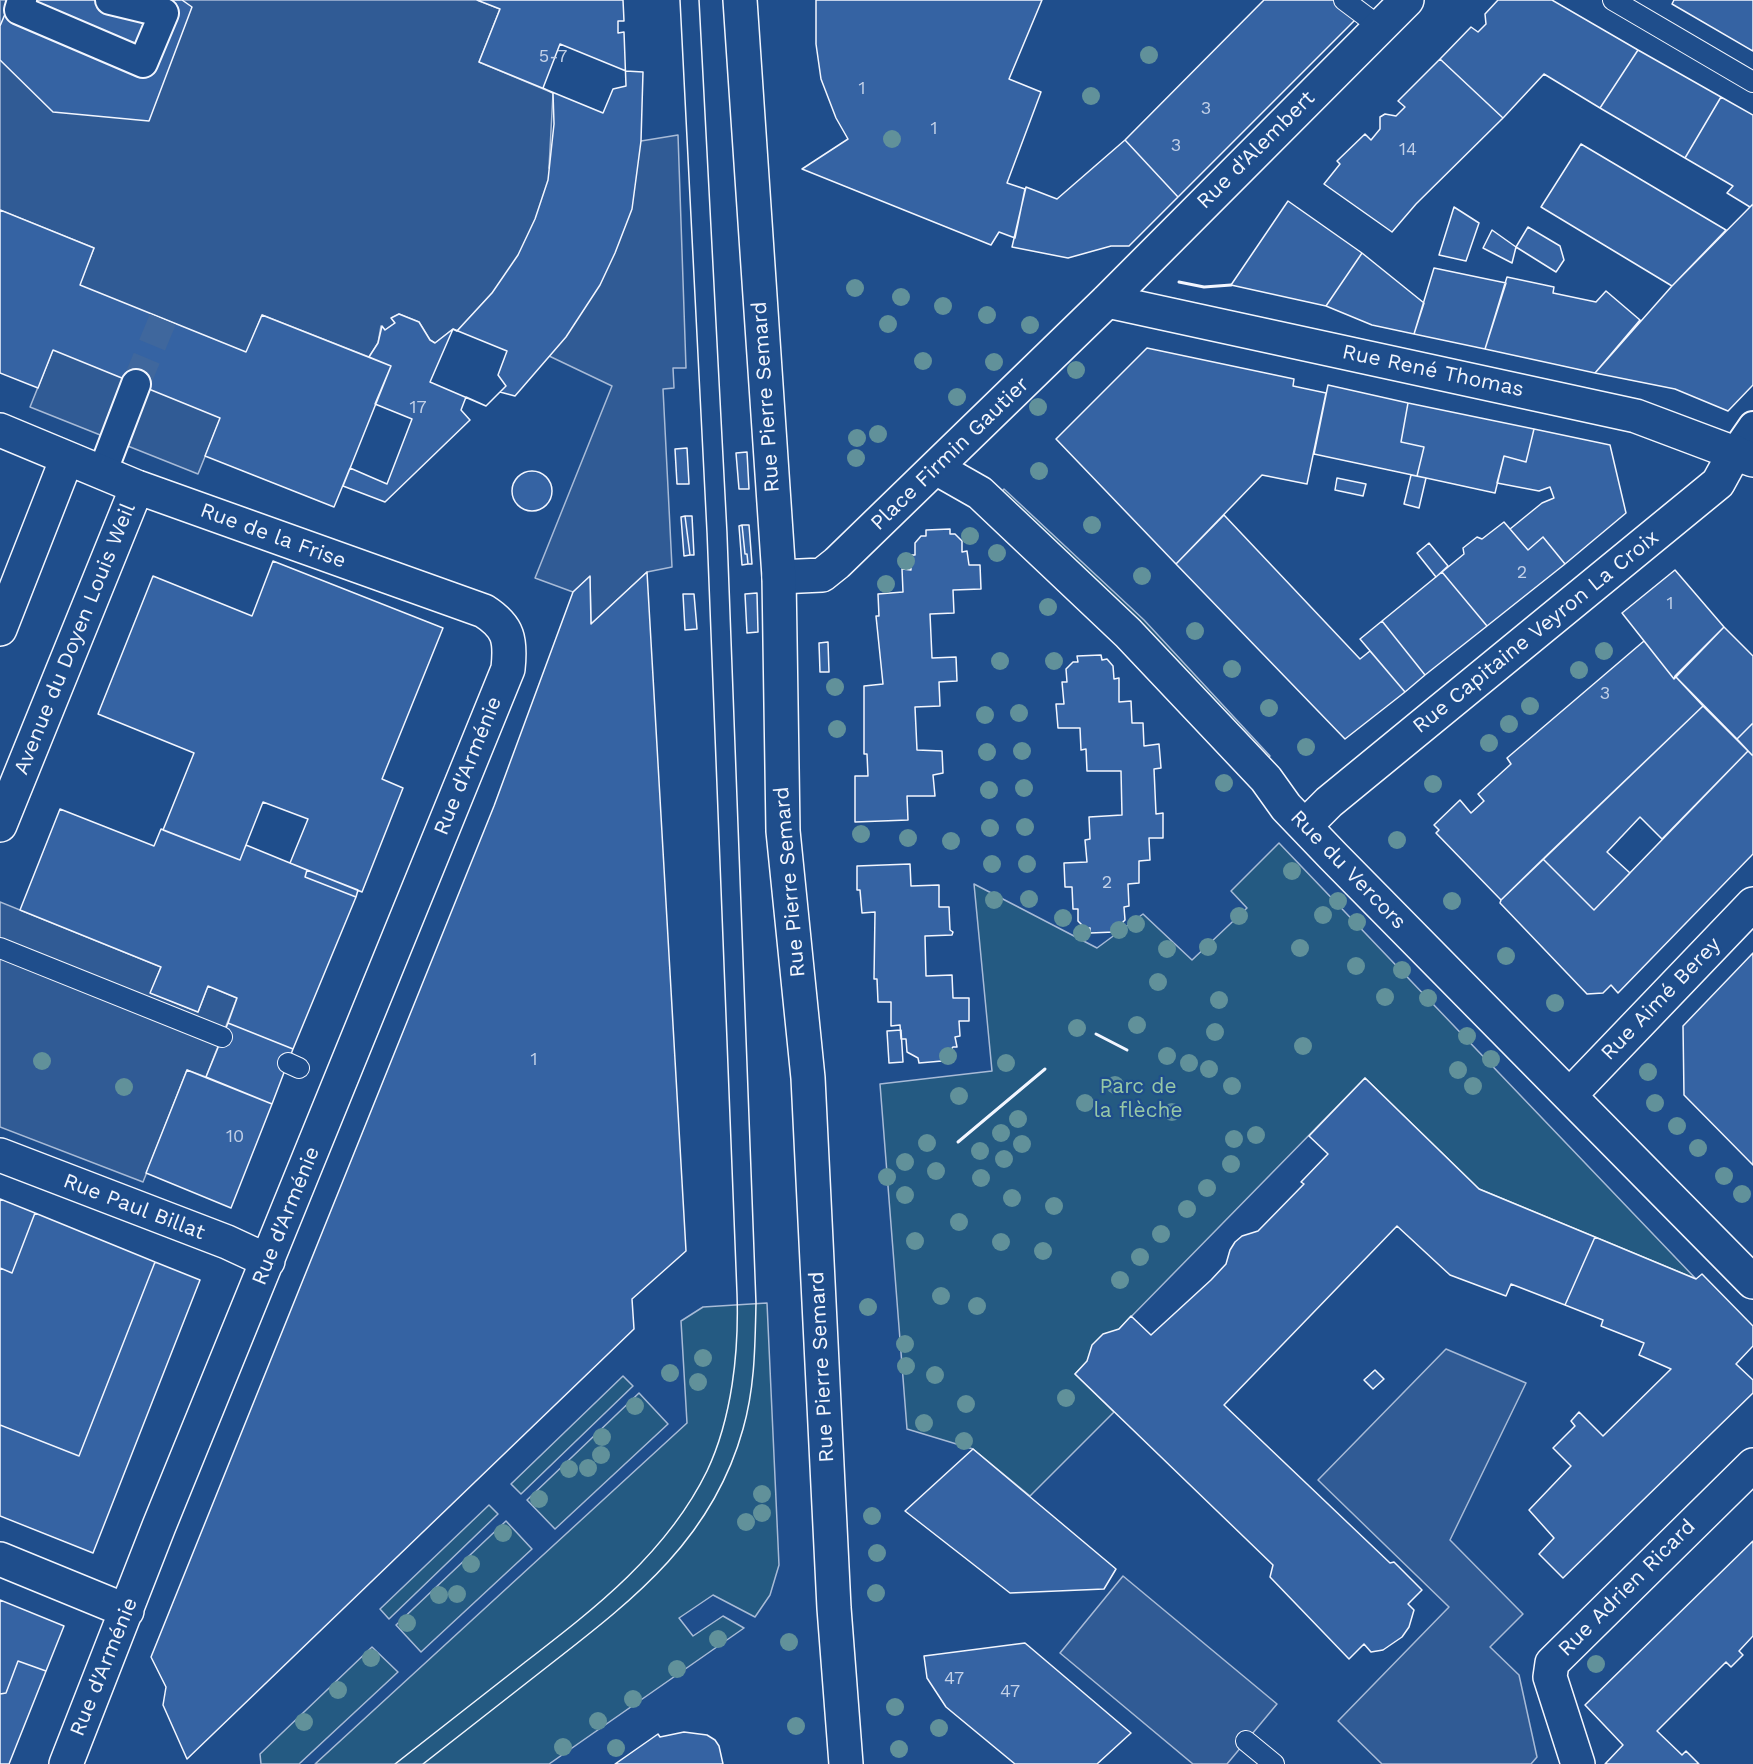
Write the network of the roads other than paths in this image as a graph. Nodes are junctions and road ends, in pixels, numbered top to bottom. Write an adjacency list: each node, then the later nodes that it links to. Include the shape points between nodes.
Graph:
1 (22, 0): 2 (street, via 19,10 143,63 164,13)
2 (110, 0)
3 (740, 0): 18 (street, Rue Pierre Semard)
4 (1344, 0): 7 (lane)
5 (1407, 0): 7 (street, Rue d'Alembert)
6 (1613, 0): 8 (lane)
7 (1380, 27): 9 (street, Rue d'Alembert)
8 (1753, 82)
9 (1107, 301): 13 (street, Rue René Thomas, via 1636,416); 15 (street, Place Firmin Gautier)
10 (136, 384): 16 (street)
11 (1753, 426): 13 (street, Rue Capitaine Veyron La Croix)
12 (0, 430): 14 (street, Rue de la Frise)
13 (1744, 456): 23 (street, Rue Capitaine Veyron La Croix, via 1718,483 1329,802)
14 (67, 458): 16 (street, Rue de la Frise); 19 (street)
15 (936, 468): 18 (street, Place Firmin Gautier, via 822,575); 23 (street, Rue du Vercors, via 980,493 1128,633)
16 (102, 473): 17 (street, Rue de la Frise)
17 (137, 487): 20 (street, Rue de la Frise, via 483,611 500,621 510,643); 21 (street, Avenue du Doyen Louis Weil)
18 (780, 577): 36 (street, Rue Pierre Semard, via 783,831 808,1078 834,1608)
19 (0, 629)
20 (508, 669): 29 (street, Rue d'Arménie)
21 (8, 780): 22 (street, Avenue du Doyen Louis Weil)
22 (0, 825)
23 (1305, 826): 27 (street, Rue du Vercors)
24 (1753, 904): 27 (street, Rue Aimé Berey)
25 (0, 948): 26 (lane)
26 (222, 1037)
27 (1570, 1095): 30 (street, Rue du Vercors)
28 (0, 1155): 29 (street, Rue Paul Billat)
29 (268, 1261): 33 (street, Rue d'Arménie)
30 (1753, 1282)
31 (1753, 1465): 38 (street, Rue Adrien Ricard, via 1552,1663 1550,1677)
32 (0, 1559): 33 (street)
33 (127, 1611): 35 (street, Rue d'Arménie)
34 (1246, 1741): 37 (lane)
35 (66, 1764)
36 (846, 1764)
37 (1274, 1764)
38 (1578, 1764)

